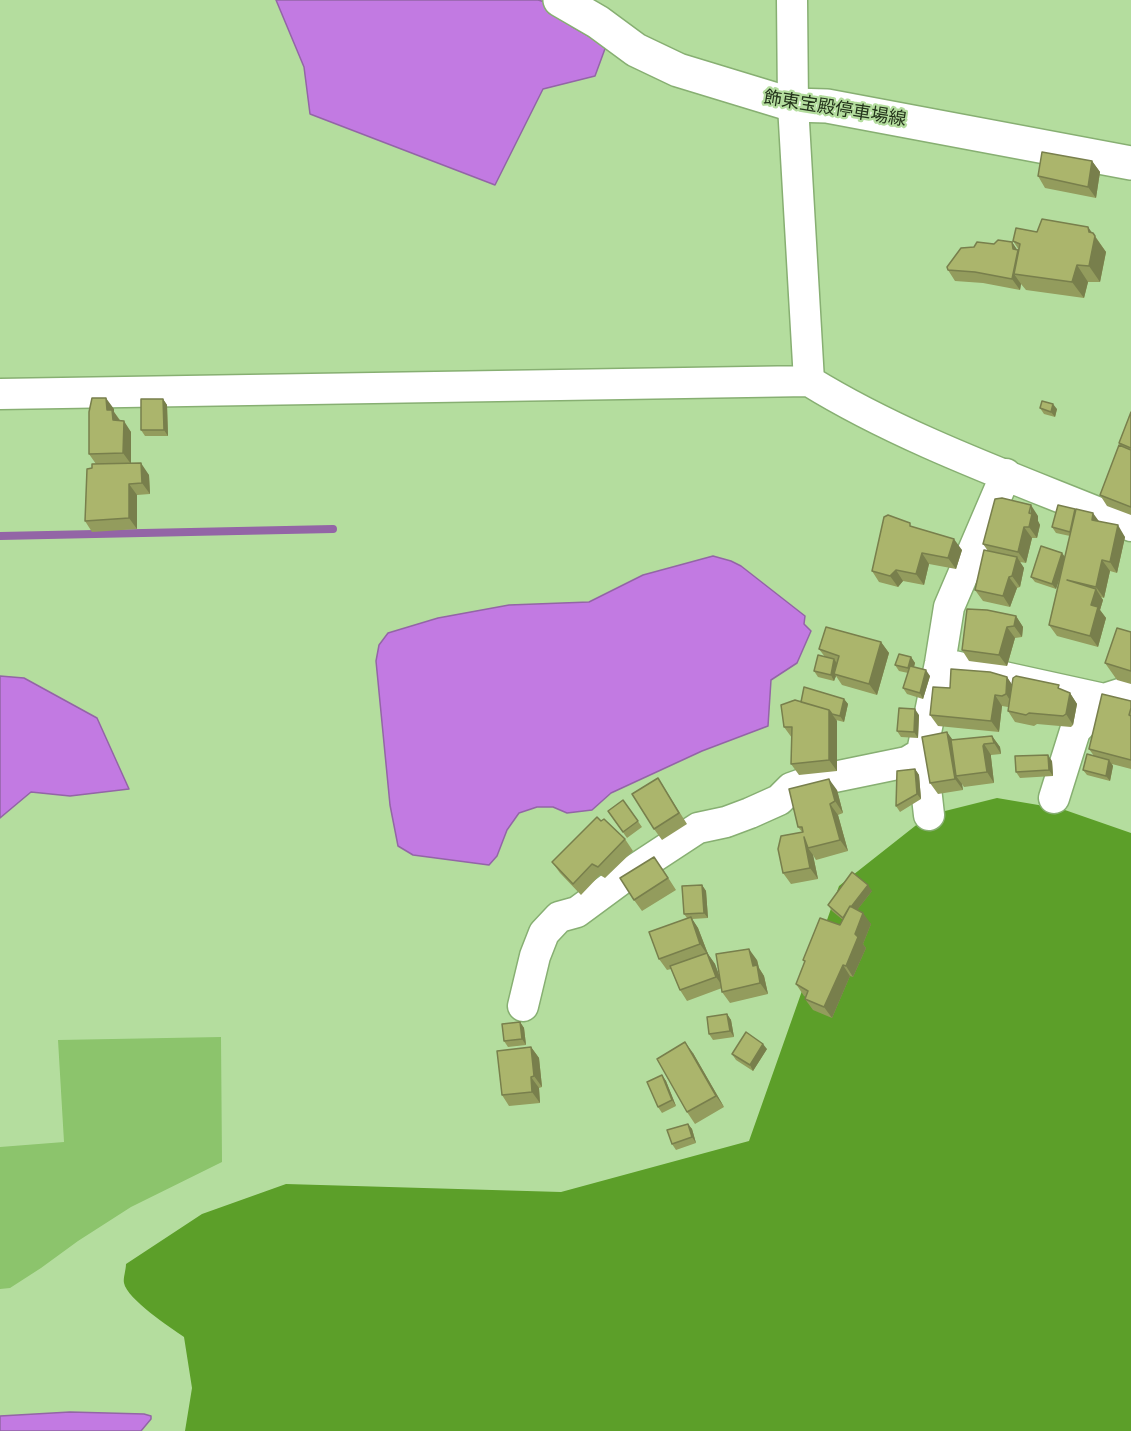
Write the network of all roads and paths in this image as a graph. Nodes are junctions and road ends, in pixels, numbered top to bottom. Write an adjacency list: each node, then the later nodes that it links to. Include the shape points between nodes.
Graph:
1 (560, 0): 3 (main road, 飾東宝殿停車場線, via 636,50 678,70)
2 (792, 0): 3 (street)
3 (793, 105): 4 (main road, 飾東宝殿停車場線, via 827,106); 5 (street)
4 (1131, 163)
5 (809, 381): 6 (street); 7 (street, via 925,441)
6 (0, 394)
7 (1006, 474): 8 (street); 9 (street, via 949,607)
8 (1131, 526)
9 (940, 663): 10 (street); 11 (street)
10 (1118, 696): 12 (street, via 1075,731)
11 (922, 753): 13 (street); 14 (street, via 907,762 805,783 750,813 699,828 577,912 540,921)
12 (1054, 798)
13 (929, 815)
14 (523, 1006)

